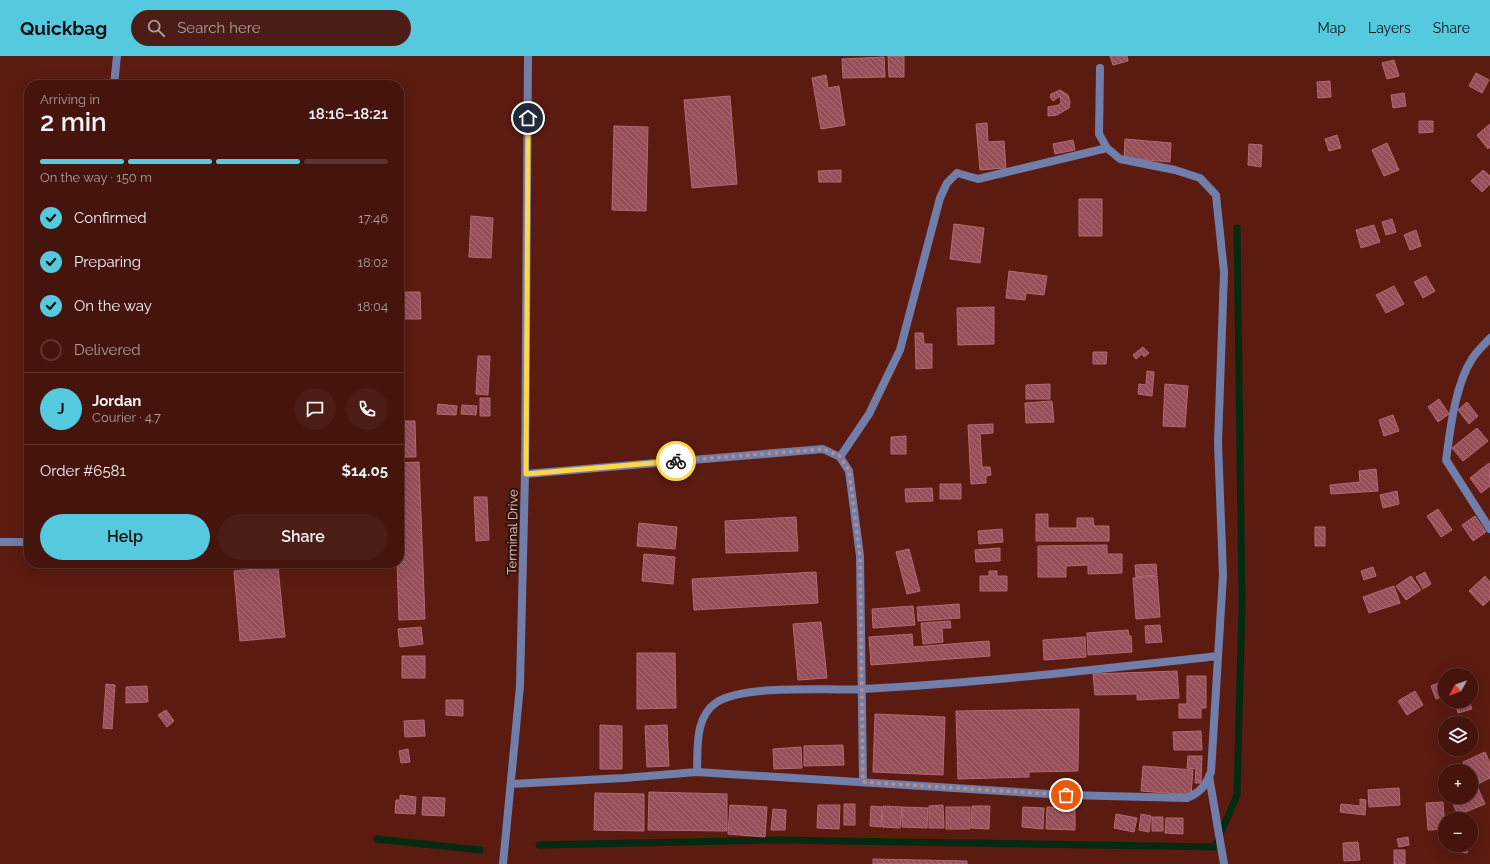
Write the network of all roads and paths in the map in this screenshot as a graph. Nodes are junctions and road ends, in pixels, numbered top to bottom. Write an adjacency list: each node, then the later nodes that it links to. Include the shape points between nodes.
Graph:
1 (117, 56): 4 (street)
2 (528, 56): 8 (street, Terminal Drive)
3 (1100, 68): 5 (street, via 1099,134)
4 (115, 80)
5 (1107, 148): 7 (street, via 978,179 957,173 947,183 940,198 900,350 869,414); 12 (street, via 1120,159 1175,170 1200,178 1216,195 1224,272 1218,443 1223,575)
6 (1490, 338): 9 (street, via 1471,359 1452,415 1446,460)
7 (840, 456): 8 (street, via 823,449); 13 (street, via 849,471 860,556)
8 (526, 474): 17 (street, Terminal Drive, via 520,686)
9 (1490, 529)
10 (0, 542): 11 (street)
11 (24, 542)
12 (1218, 656): 13 (street, via 1069,672); 15 (street)
13 (862, 689): 14 (street, via 747,691 716,702 699,728); 16 (street)
14 (697, 772): 16 (street); 17 (street)
15 (1209, 776): 16 (street, via 1198,793 1187,798 1066,795); 19 (street)
16 (863, 782)
17 (511, 784): 18 (street, Terminal Drive)
18 (504, 864)
19 (1224, 864)

